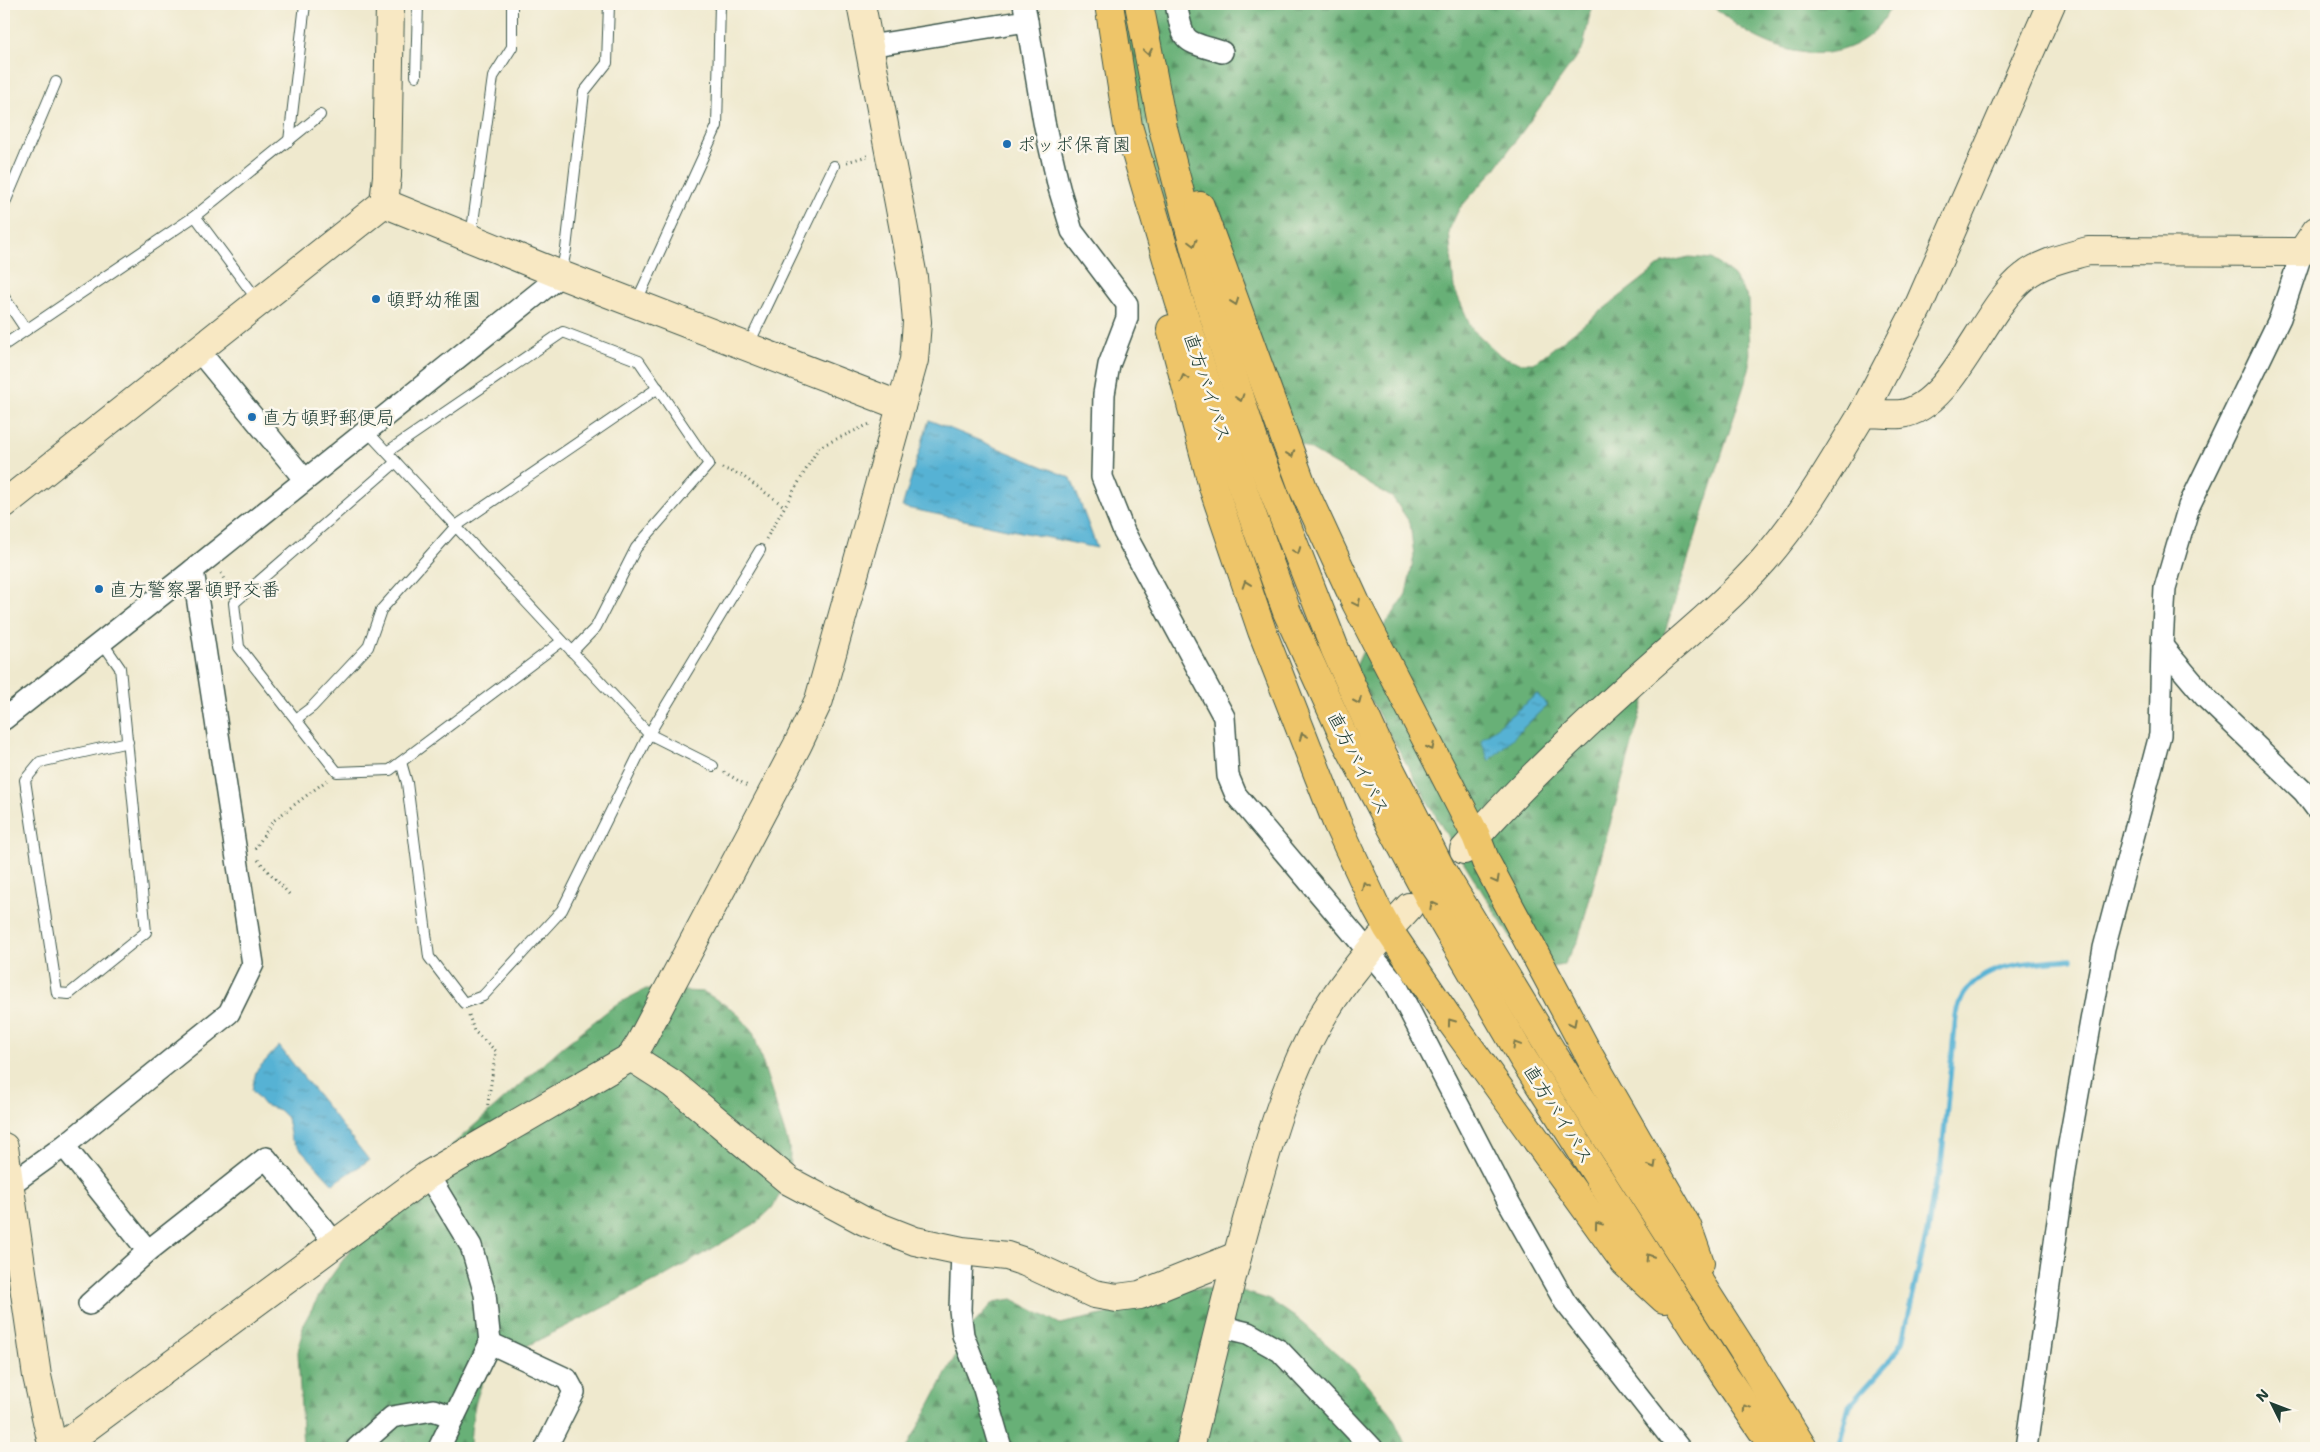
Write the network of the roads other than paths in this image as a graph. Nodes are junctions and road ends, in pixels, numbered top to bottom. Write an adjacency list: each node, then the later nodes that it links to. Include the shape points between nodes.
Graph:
1 (305, 4): 20 (lane)
2 (390, 4): 22 (street)
3 (418, 4): 15 (lane)
4 (512, 4): 25 (lane, via 512,47 493,77)
5 (609, 4): 27 (lane, via 607,63 584,92)
6 (720, 4): 30 (lane, via 717,126)
7 (862, 4): 13 (street)
8 (1109, 4): 18 (highway, 直方バイパス)
9 (1139, 4): 19 (highway, 直方バイパス, one-way to 19)
10 (1176, 4): 14 (street, via 1182,34 1191,42)
11 (2051, 4): 37 (street, via 1919,305)
12 (1026, 12): 13 (street); 60 (street, via 1044,122 1072,231 1127,304 1126,318 1109,364 1104,394 1102,477 1124,532 1224,717 1228,776 1236,795)
13 (869, 46): 36 (street, via 914,277 917,322 914,360)
14 (1222, 52)
15 (416, 76)
16 (56, 82): 23 (lane)
17 (320, 115): 20 (lane)
18 (1128, 126): 59 (highway, one-way to 18, via 1334,814 1262,631 1214,487 1134,191); 72 (highway, 直方バイパス, one-way to 18, via 1522,1057 1432,905 1345,739 1287,612 1226,442 1179,300)
19 (1163, 128): 57 (highway, one-way to 57, via 1190,179 1303,488); 71 (highway, 直方バイパス, one-way to 71, via 1206,292 1256,448 1335,649 1379,747 1441,870 1555,1057)
20 (289, 141): 24 (lane)
21 (834, 166): 33 (lane)
22 (384, 203): 25 (street); 29 (street)
23 (4, 205)
24 (195, 216): 29 (lane); 31 (lane)
25 (471, 238): 27 (street)
26 (2309, 242): 37 (street, via 2088,251 2060,258 2026,274 2006,292 1945,387 1926,403 1902,414); 48 (street, via 2280,318 2189,506 2166,588)
27 (561, 275): 30 (street); 38 (street)
28 (4, 298): 31 (lane)
29 (260, 303): 34 (street)
30 (636, 304): 33 (street)
31 (26, 330): 32 (lane)
32 (4, 345)
33 (747, 347): 36 (street)
34 (199, 351): 41 (street); 42 (street)
35 (658, 388): 39 (lane, via 639,360 563,332); 43 (lane); 49 (lane, via 709,464 636,548 596,627)
36 (891, 413): 61 (street, via 819,700 769,800)
37 (1863, 413): 57 (street, via 1806,507 1733,594 1622,692)
38 (367, 430): 39 (lane); 41 (street)
39 (387, 452): 40 (lane)
40 (396, 462): 43 (lane); 51 (lane, via 234,603 239,647)
41 (305, 480): 45 (street)
42 (4, 504)
43 (456, 526): 46 (lane); 51 (lane, via 381,610 368,647 312,707)
44 (760, 550): 52 (lane)
45 (193, 570): 47 (street); 62 (street, via 253,964 229,1013)
46 (562, 641): 49 (lane); 54 (lane)
47 (102, 642): 50 (street); 53 (lane, via 120,668)
48 (2162, 646): 56 (street, via 2206,698 2304,792); 87 (street, via 2160,735 2104,948 2068,1150)
49 (572, 652): 52 (lane)
50 (4, 719)
51 (296, 719): 54 (lane, via 337,772 390,770)
52 (649, 734): 54 (lane, via 562,910 483,996 464,1003 429,957 407,783); 55 (lane)
53 (128, 742): 53 (lane, via 146,932 69,994 57,993 25,780 40,762)
54 (401, 762)
55 (713, 766)
56 (2316, 808)
57 (1470, 843): 71 (highway, one-way to 71, via 1486,862 1590,1057 1687,1226)
58 (1409, 907): 59 (street)
59 (1388, 929): 60 (street); 72 (highway, one-way to 59, via 1625,1263)
60 (1370, 951): 69 (street, via 1326,1010 1290,1080); 84 (street, via 1395,983 1506,1198 1565,1302)
61 (630, 1057): 64 (street); 67 (street, via 673,1084 789,1181 864,1221 915,1241)
62 (64, 1146): 65 (street); 68 (street)
63 (4, 1147): 65 (street)
64 (428, 1175): 66 (street); 74 (street, via 471,1246 485,1294)
65 (6, 1187): 76 (street, via 37,1376)
66 (335, 1243): 68 (street, via 266,1158); 77 (street)
67 (962, 1251): 69 (street, via 1007,1256 1094,1294 1117,1298 1140,1295); 81 (street, via 960,1310 963,1335 984,1389)
68 (148, 1252): 70 (street)
69 (1237, 1256): 73 (street)
70 (89, 1304)
71 (1713, 1304): 86 (highway, 直方バイパス)
72 (1691, 1323): 85 (highway, 直方バイパス, one-way to 72)
73 (1219, 1326): 82 (street); 83 (street, via 1248,1334 1280,1350)
74 (490, 1343): 75 (street); 80 (street, via 567,1380 574,1392)
75 (454, 1417): 78 (street, via 433,1410 392,1416); 79 (street)
76 (53, 1448)
77 (59, 1448)
78 (357, 1448)
79 (439, 1448)
80 (546, 1448)
81 (1001, 1448)
82 (1190, 1448)
83 (1372, 1448)
84 (1679, 1448)
85 (1774, 1448)
86 (1803, 1448)
87 (2026, 1448)

